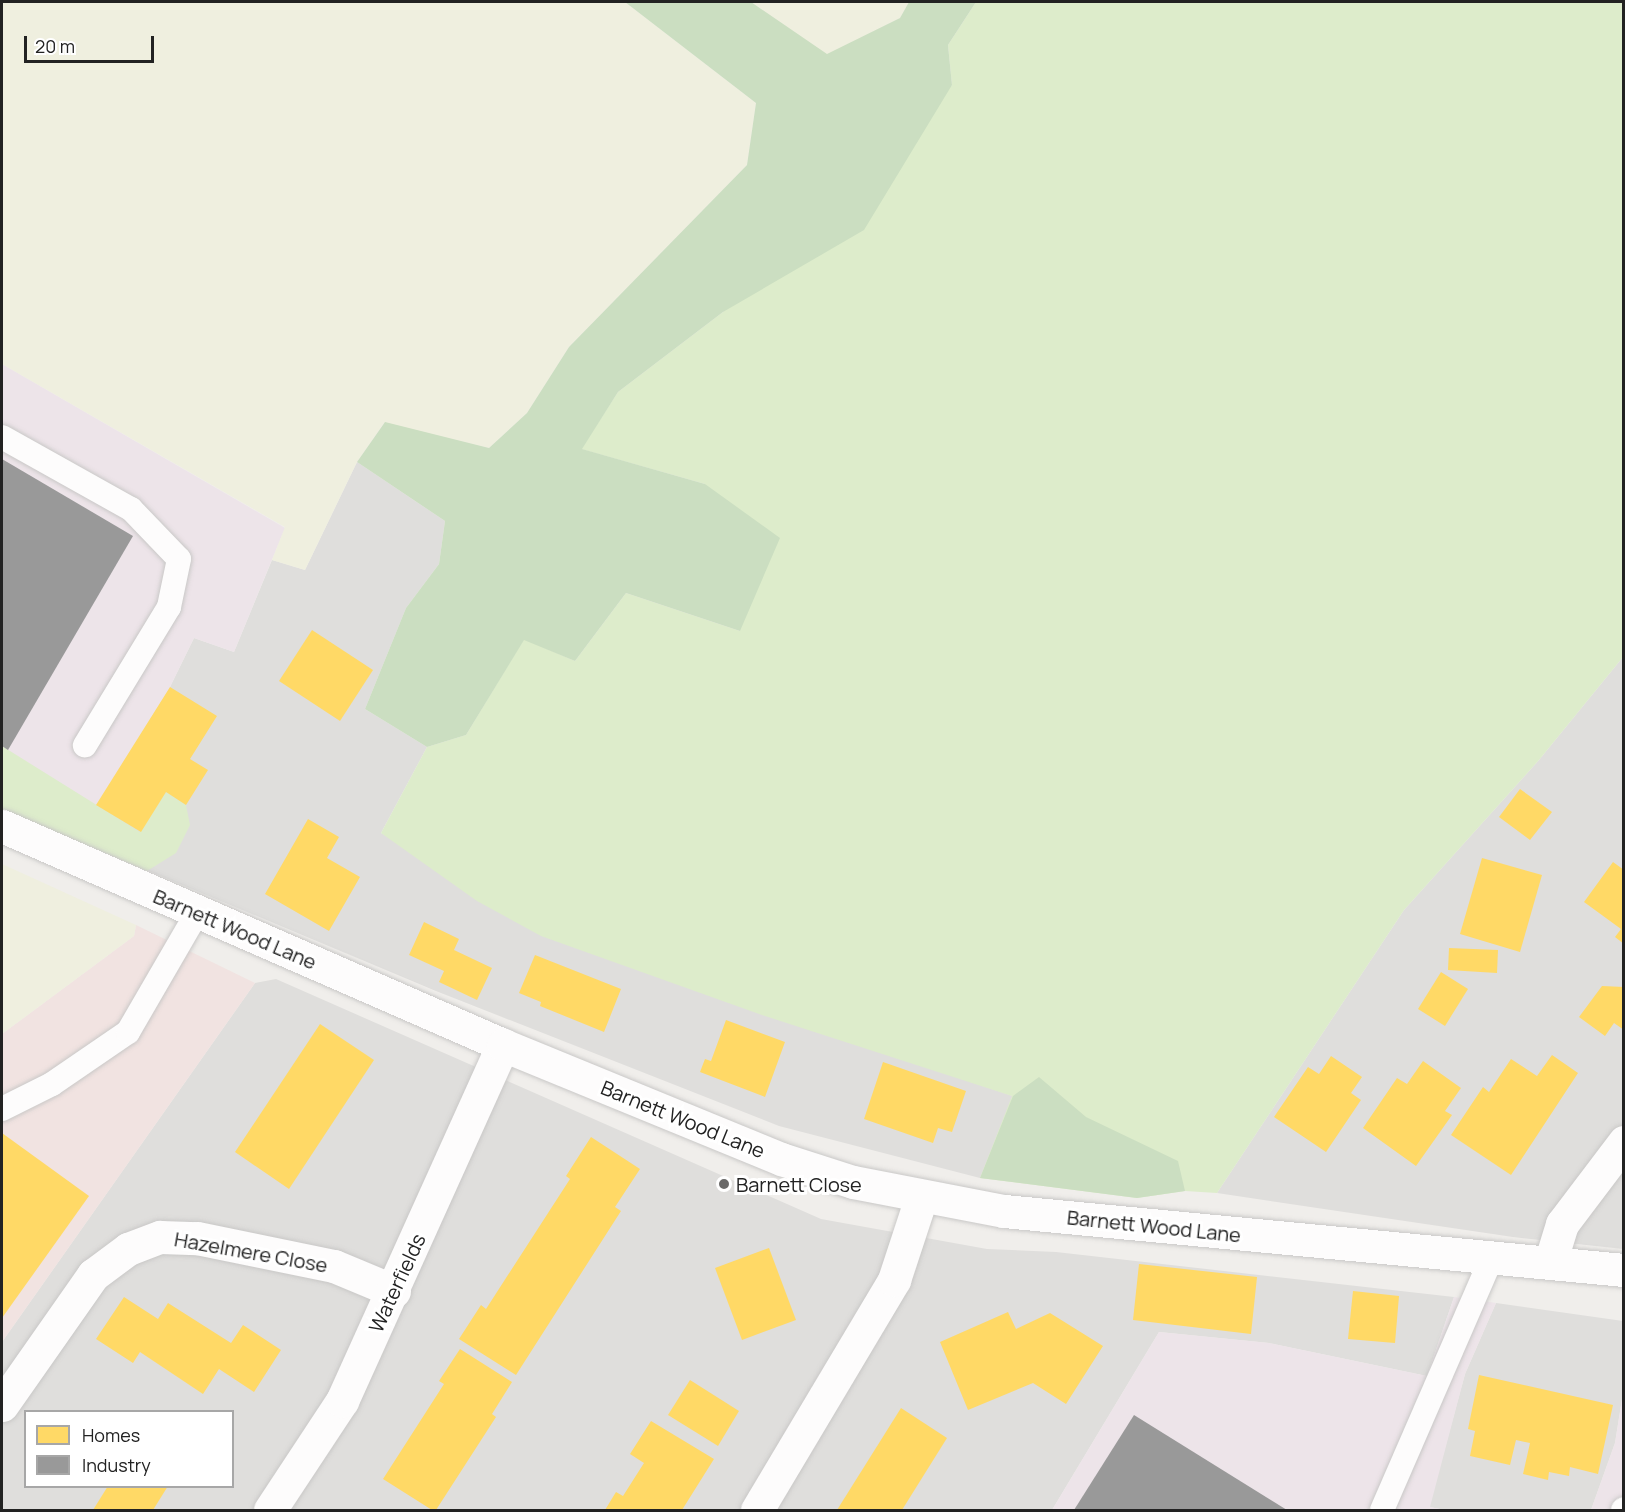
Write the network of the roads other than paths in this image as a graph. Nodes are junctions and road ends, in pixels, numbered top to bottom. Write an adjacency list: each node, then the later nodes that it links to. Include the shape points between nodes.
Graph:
1 (2, 437): 2 (lane, via 131,509 179,559 169,607)
2 (85, 745)
3 (2, 826): 4 (street, Barnett Wood Lane)
4 (197, 913): 5 (street, Barnett Wood Lane); 6 (lane, via 128,1032 52,1084)
5 (503, 1045): 8 (street, Barnett Wood Lane, via 781,1159); 12 (street, Waterfields)
6 (2, 1109)
7 (1623, 1142): 10 (street, via 1562,1224)
8 (921, 1198): 9 (street, Barnett Wood Lane, via 1005,1211); 15 (street, via 894,1280)
9 (1491, 1259): 10 (street, Barnett Wood Lane); 16 (lane)
10 (1550, 1263): 11 (street, Barnett Wood Lane)
11 (1623, 1270)
12 (394, 1291): 13 (street, Hazelmere Close, via 334,1266 197,1238 160,1237 128,1249 93,1275); 14 (street, Waterfields, via 342,1401)
13 (2, 1405)
14 (270, 1510)
15 (757, 1510)
16 (1382, 1510)

